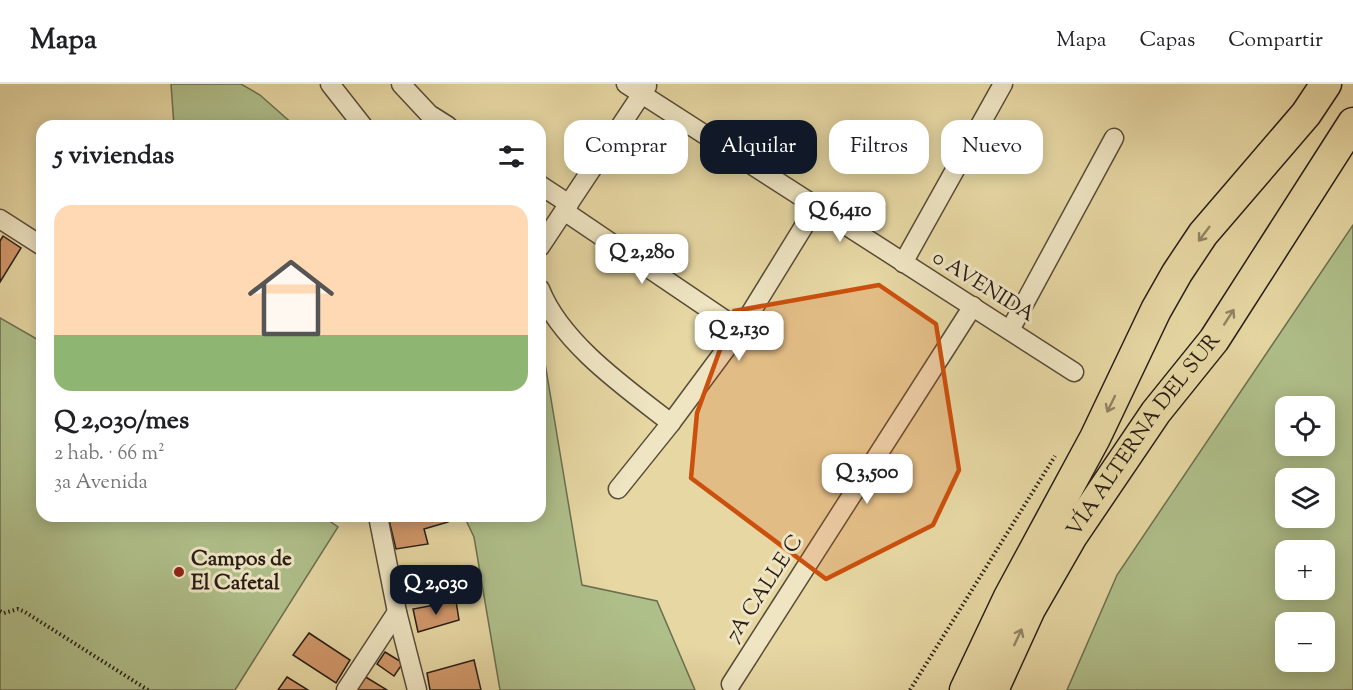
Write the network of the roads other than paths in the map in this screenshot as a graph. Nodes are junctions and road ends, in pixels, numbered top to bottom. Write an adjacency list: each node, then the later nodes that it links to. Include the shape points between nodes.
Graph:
1 (330, 84): 7 (street)
2 (401, 84): 8 (street)
3 (1003, 84): 18 (street)
4 (1302, 84): 11 (highway)
5 (1326, 84): 11 (highway, via 1306,114)
6 (638, 87): 13 (street, 0 AVENIDA); 14 (street)
7 (358, 120)
8 (438, 120)
9 (1353, 123): 32 (highway, VÍA ALTERNA DEL SUR, one-way to 9, via 1030,609 1072,536 1156,412 1214,340)
10 (1114, 138): 22 (street)
11 (1242, 189): 31 (highway, VÍA ALTERNA DEL SUR, one-way to 31, via 1203,234 1156,310)
12 (546, 190): 14 (street)
13 (817, 205): 18 (street, 0 AVENIDA); 21 (street)
14 (566, 207): 16 (street); 21 (street)
15 (0, 219): 17 (street)
16 (546, 238)
17 (36, 242)
18 (903, 264): 20 (street, 0 AVENIDA)
19 (546, 305): 24 (street, via 602,369)
20 (973, 306): 22 (street, 0 AVENIDA); 28 (street, 7A CALLE C)
21 (740, 330): 24 (street)
22 (1010, 330): 23 (street, 0 AVENIDA)
23 (1074, 372)
24 (671, 423): 25 (street)
25 (618, 489)
26 (379, 522): 27 (street)
27 (396, 612): 29 (street); 30 (street)
28 (731, 684)
29 (346, 690)
30 (417, 690)
31 (965, 690)
32 (993, 690)

